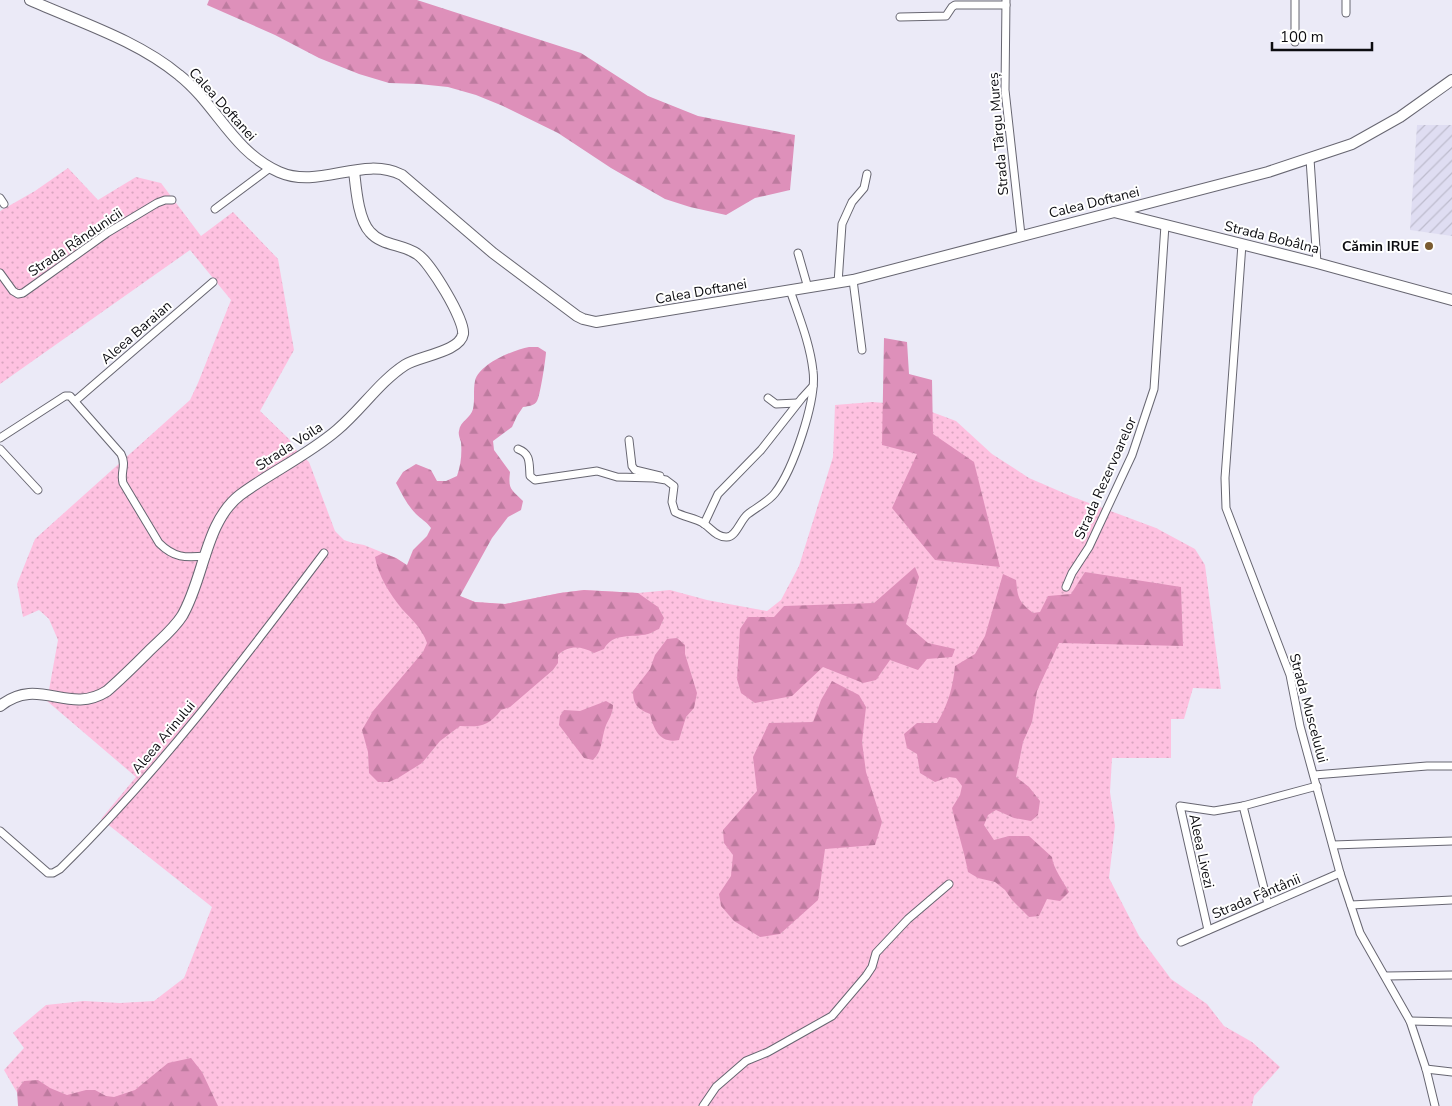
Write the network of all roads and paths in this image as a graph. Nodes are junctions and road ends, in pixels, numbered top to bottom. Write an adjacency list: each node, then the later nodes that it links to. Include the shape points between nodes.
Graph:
1 (30, 0): 10 (main road, Calea Doftanei, via 128,43 168,66 194,89 240,145)
2 (1295, 0): 7 (street)
3 (1346, 0): 5 (street)
4 (1006, 2): 6 (street, via 955,5 946,16); 17 (street, Strada Târgu Mureș, via 1005,90)
5 (1346, 13)
6 (900, 17)
7 (1295, 42)
8 (1452, 80): 9 (main road, Calea Doftanei, via 1374,132 1352,144)
9 (1310, 159): 15 (main road, Calea Doftanei); 20 (street)
10 (270, 168): 11 (main road, Calea Doftanei, via 306,178); 14 (street)
11 (354, 171): 26 (main road, Calea Doftanei, via 383,168 402,175 493,253 584,320 608,321); 41 (main road, Strada Voila, via 366,227 378,238 413,251 424,259 460,318 463,334 449,349 407,364 382,384 336,431 230,503 220,517)
12 (867, 174): 24 (street, via 864,188 852,202 842,224)
13 (172, 200): 21 (street, Strada Rândunicii, via 157,203 107,233 23,293 13,291)
14 (215, 208)
15 (1113, 212): 16 (main road, Strada Bobâlna); 17 (main road, Calea Doftanei)
16 (1165, 224): 18 (main road, Strada Bobâlna); 42 (street, Strada Rezervoarelor, via 1154,389 1132,455 1089,547)
17 (1021, 235): 22 (main road, Calea Doftanei)
18 (1242, 244): 20 (main road, Strada Bobâlna); 45 (street, Strada Muscelului, via 1225,478 1226,508 1290,675)
19 (798, 253): 25 (street)
20 (1317, 263): 27 (main road, Strada Bobâlna)
21 (0, 273)
22 (852, 280): 24 (main road, Calea Doftanei); 28 (street)
23 (213, 282): 31 (street, Aleea Baraian)
24 (838, 283): 25 (main road, Calea Doftanei)
25 (808, 288): 26 (main road, Calea Doftanei)
26 (790, 290): 29 (street, via 812,360)
27 (1452, 300)
28 (862, 350)
29 (813, 386): 32 (street); 39 (street, via 810,407 794,454 774,494 745,516 732,536 720,536)
30 (768, 398): 32 (street, via 776,404)
31 (75, 401): 33 (street, via 65,396); 41 (street, via 120,454 125,463 123,483 159,543 176,555)
32 (798, 403): 39 (street, via 761,450 718,494)
33 (0, 438)
34 (629, 440): 37 (street, via 635,470)
35 (0, 449): 38 (street)
36 (518, 449): 37 (street, via 529,457 530,476 535,480 596,471 617,477)
37 (666, 480): 39 (street, via 674,486 672,502 675,512)
38 (38, 490)
39 (704, 524)
40 (324, 553): 48 (street, Aleea Arinului, via 159,762 60,869 53,874 48,873)
41 (206, 556): 43 (main road, Strada Voila, via 182,616 99,696 77,700 28,693)
42 (1066, 587)
43 (1, 704)
44 (1452, 766): 45 (street)
45 (1314, 775): 46 (street, Strada Muscelului)
46 (1317, 786): 47 (street); 50 (street, Strada Muscelului)
47 (1243, 806): 54 (street); 56 (street, Aleea Livezi, via 1214,811 1180,806)
48 (0, 831)
49 (1452, 841): 50 (street)
50 (1333, 845): 51 (street, Strada Muscelului)
51 (1340, 873): 54 (street, Strada Fântânii); 55 (street, Strada Muscelului)
52 (949, 884): 64 (street, via 908,919 876,953 866,976 832,1016 746,1061 716,1087)
53 (1452, 900): 55 (street)
54 (1268, 904): 56 (street, Strada Fântânii)
55 (1351, 905): 59 (street, Strada Muscelului, via 1360,933)
56 (1208, 930): 57 (street, Strada Fântânii)
57 (1181, 942)
58 (1452, 974): 59 (street)
59 (1386, 976): 60 (street, Strada Muscelului)
60 (1410, 1021): 61 (street); 62 (street, Strada Muscelului)
61 (1452, 1022)
62 (1426, 1070): 63 (street); 65 (street, Strada Muscelului)
63 (1452, 1072)
64 (703, 1106)
65 (1435, 1106)

